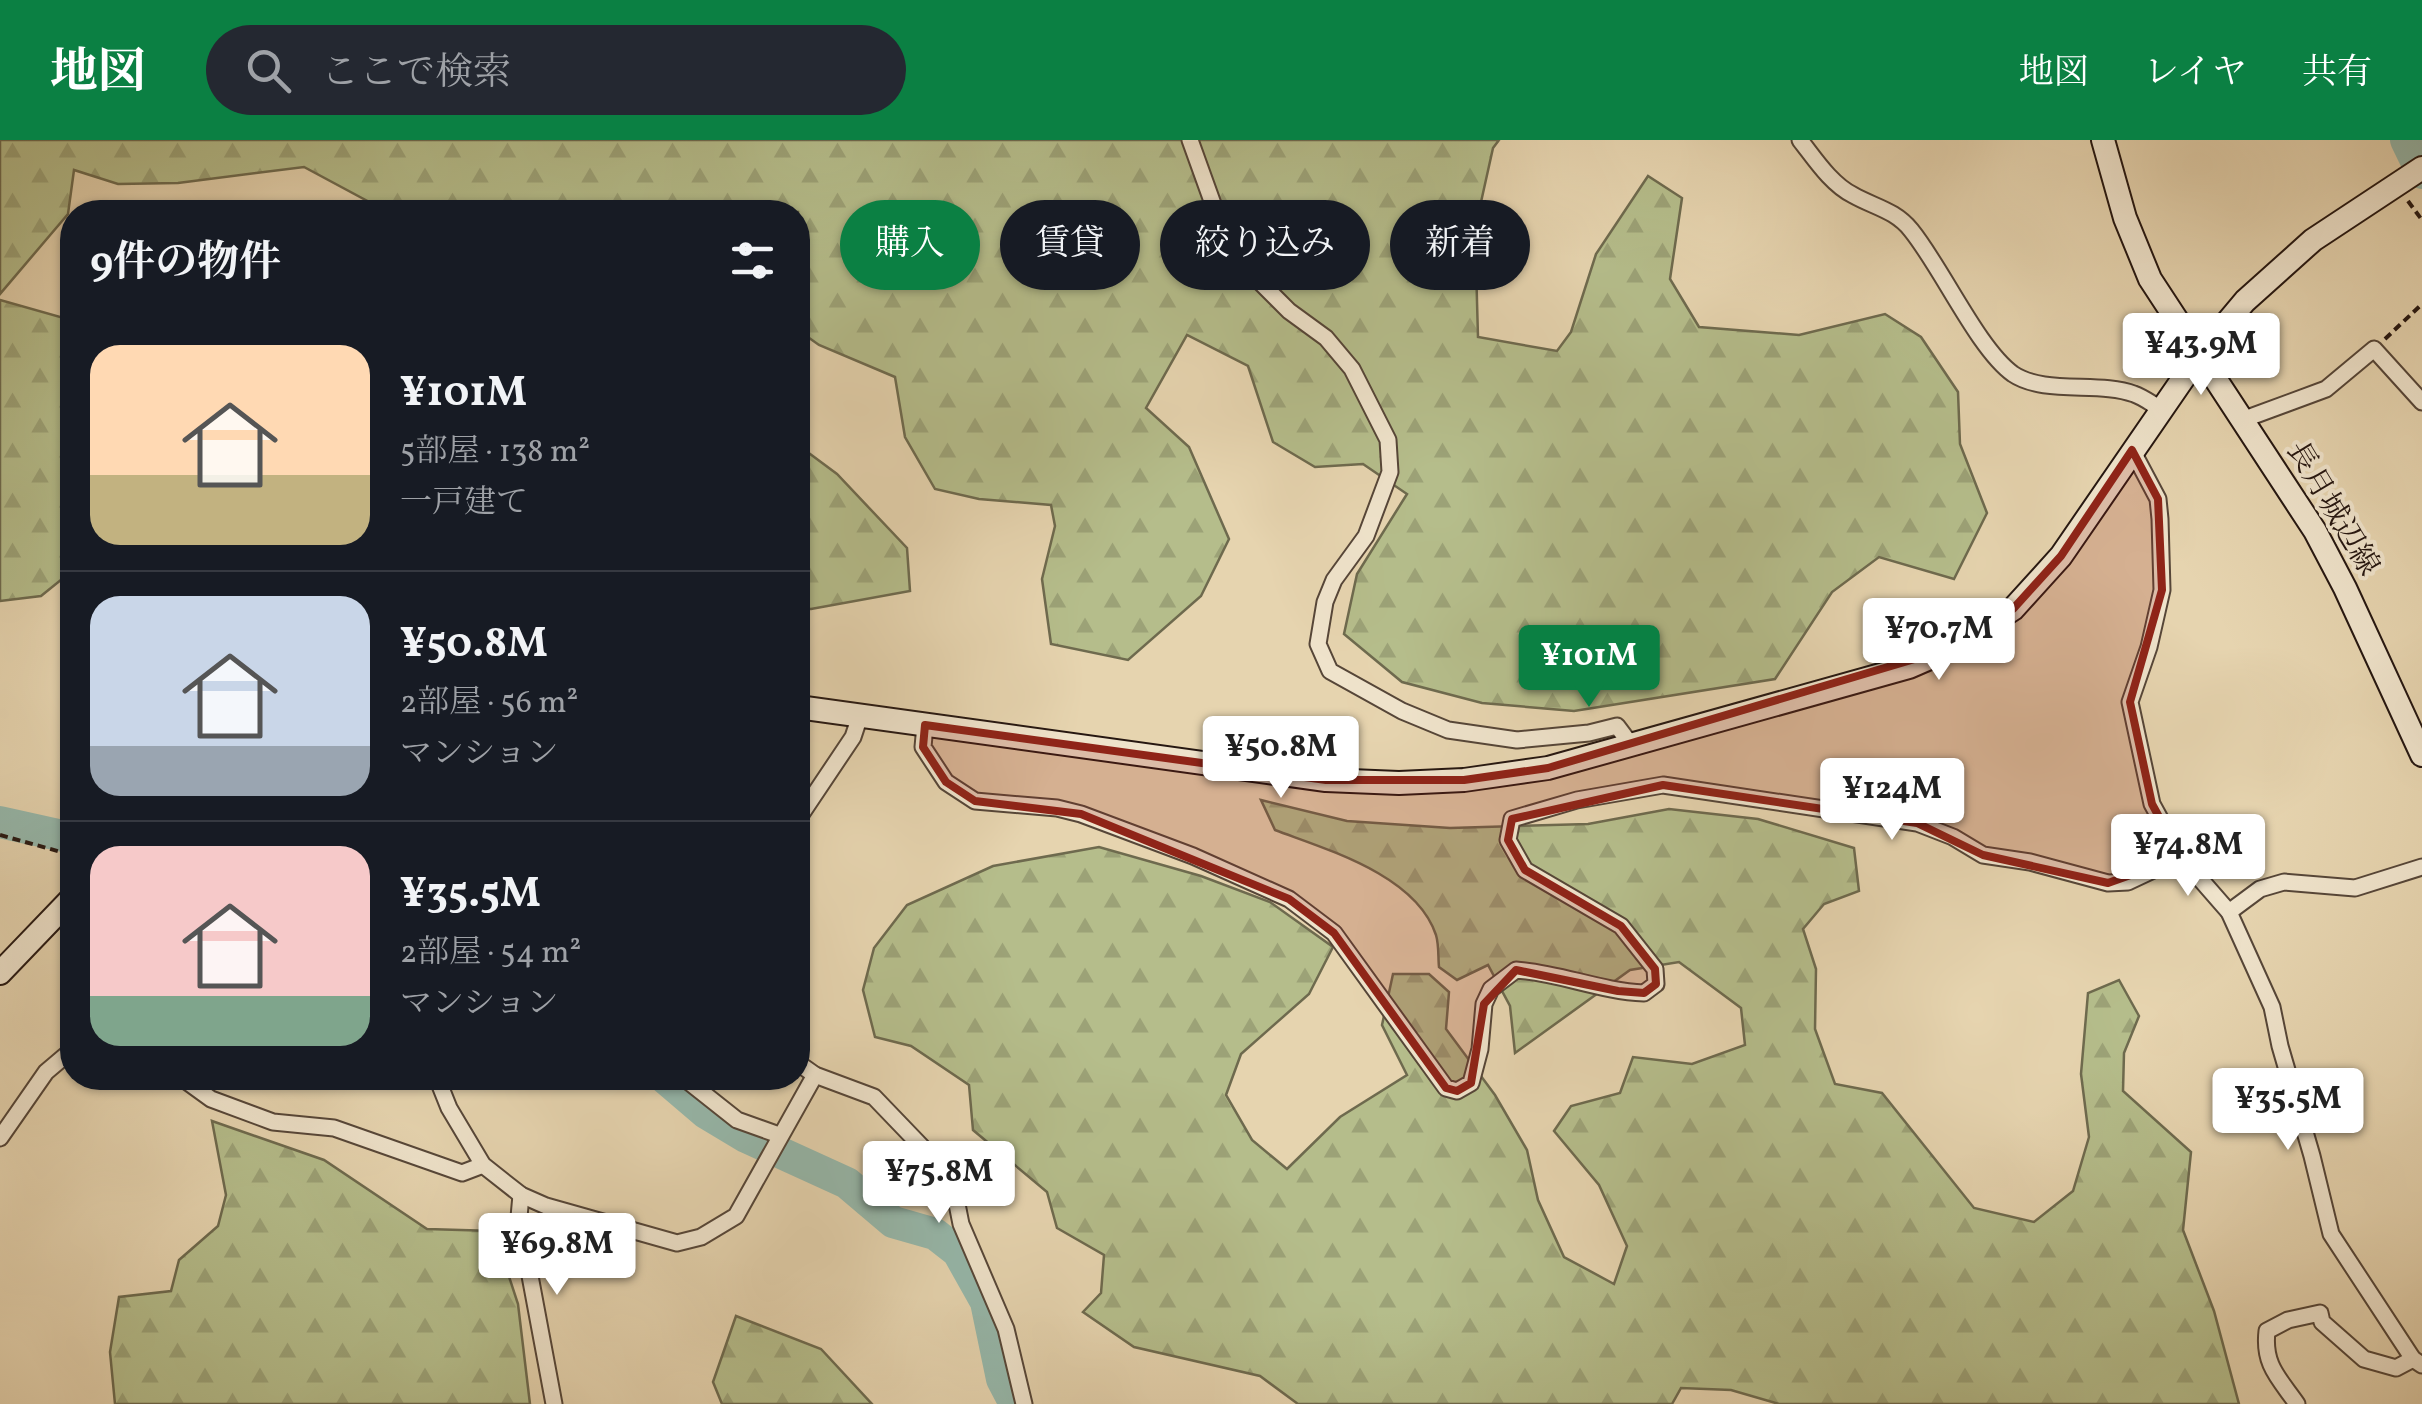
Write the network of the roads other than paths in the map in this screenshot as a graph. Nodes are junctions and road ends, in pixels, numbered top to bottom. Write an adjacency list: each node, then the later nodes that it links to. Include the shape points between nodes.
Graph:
1 (1190, 140): 13 (street, via 1226,240 1251,273 1352,369 1388,440 1390,472 1366,536 1325,602 1318,644 1330,671 1448,730 1517,740 1617,726)
2 (1800, 140): 7 (street, via 1834,181 1908,226 1986,346 2014,375 2132,393)
3 (2103, 140): 5 (street, 長月城辺線, via 2150,279)
4 (2414, 174): 5 (street, via 2313,240 2245,300)
5 (2198, 357): 7 (street); 8 (street, 長月城辺線)
6 (2422, 402): 8 (street, via 2374,349 2326,389)
7 (2161, 409): 9 (street)
8 (2242, 420): 14 (street, 長月城辺線, via 2330,560)
9 (2132, 450): 13 (street, via 2061,556 2013,608 1956,648); 16 (street, via 2158,499 2162,590 2130,702 2152,804)
10 (810, 709): 11 (street)
11 (860, 716): 12 (street); 15 (street)
12 (926, 725): 13 (street, via 1326,780 1399,783 1548,768); 16 (street, via 923,747 930,759 946,782 976,802 1081,814 1192,856 1315,916 1446,1088 1457,1091 1472,1082 1491,989 1516,970 1550,972 1618,992 1644,993 1656,984 1655,968 1620,926 1525,870 1508,840 1512,819 1663,785 1917,823 1982,856 2108,883 2128,882)
13 (1632, 746)
14 (2422, 755)
15 (810, 801)
16 (2181, 857): 19 (street)
17 (2422, 867): 19 (street, via 2356,888 2284,882 2260,889)
18 (60, 910): 20 (street)
19 (2229, 912): 33 (street, via 2272,1007 2331,1234)
20 (0, 973)
21 (60, 1060): 30 (street)
22 (810, 1071): 23 (street)
23 (815, 1075): 24 (street); 35 (street, via 874,1097 954,1190 974,1258 997,1303)
24 (810, 1083)
25 (199, 1090): 31 (street, via 272,1122 334,1128 462,1173)
26 (442, 1090): 31 (street)
27 (699, 1090): 29 (street, via 737,1120)
28 (806, 1090): 29 (street)
29 (778, 1135): 32 (street, via 736,1216 677,1243)
30 (0, 1138)
31 (483, 1165): 32 (street)
32 (521, 1195): 34 (street, via 519,1217)
33 (2418, 1362): 36 (street, via 2396,1368 2364,1359 2320,1313 2288,1320 2267,1332 2265,1350)
34 (554, 1404)
35 (1024, 1404)
36 (2298, 1404)

